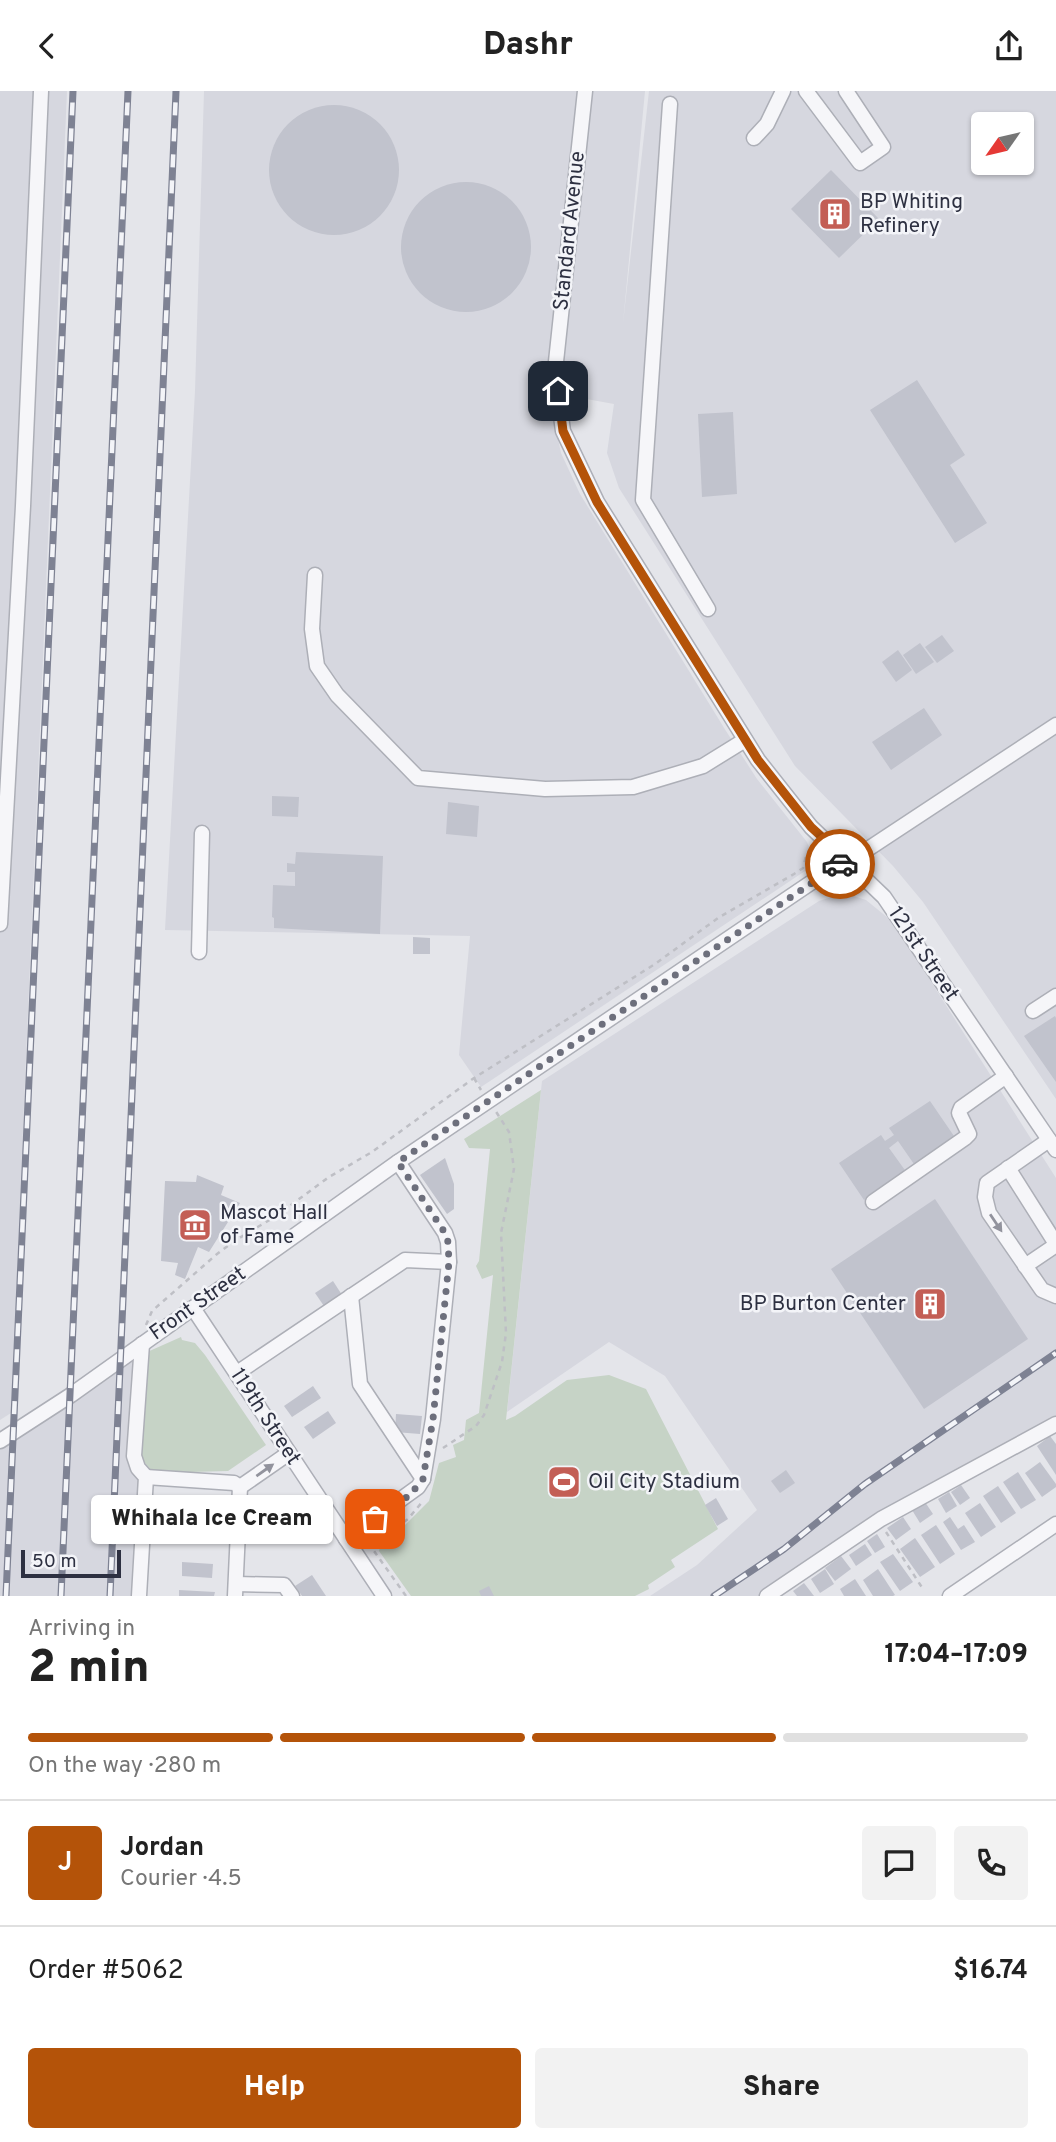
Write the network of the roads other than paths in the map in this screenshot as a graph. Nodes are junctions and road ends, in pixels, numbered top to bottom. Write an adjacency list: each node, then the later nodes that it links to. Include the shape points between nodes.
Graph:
1 (41, 91): 15 (street)
2 (585, 91): 8 (street, Standard Avenue)
3 (783, 91): 7 (street, via 767,124)
4 (806, 91): 5 (street, via 860,163 883,147)
5 (846, 91)
6 (670, 104): 10 (street, via 643,500)
7 (754, 138)
8 (555, 372): 12 (street, 121st Street, via 563,431 597,502)
9 (315, 575): 12 (street, via 312,629 317,666 337,695 418,778 545,789 633,787 704,766)
10 (708, 609)
11 (1056, 725): 14 (street, Front Street)
12 (746, 740): 14 (street, 121st Street, via 811,827)
13 (202, 833): 16 (street)
14 (846, 859): 19 (street, 121st Street, via 884,897); 21 (street, Front Street)
15 (0, 924)
16 (199, 952)
17 (1056, 996): 18 (street)
18 (1033, 1011)
19 (1006, 1076): 20 (street, 121st Street); 23 (street, via 961,1108 969,1133 965,1138)
20 (1052, 1145): 22 (street)
21 (398, 1162): 25 (street, via 445,1233); 29 (street, Front Street)
22 (1008, 1168): 24 (street); 26 (street, one-way to 26, via 987,1183 985,1197 989,1213)
23 (873, 1202)
24 (1056, 1244): 26 (street)
25 (449, 1262): 27 (street, via 405,1260); 36 (street)
26 (1025, 1266): 28 (street, via 1042,1290)
27 (351, 1296): 31 (street); 36 (street, via 360,1384)
28 (1056, 1296)
29 (192, 1308): 30 (street, Front Street); 31 (street, 119th Street)
30 (142, 1336): 33 (street, Front Street, via 71,1395); 35 (street, via 135,1457)
31 (237, 1373): 34 (street, 119th Street)
32 (1056, 1424): 44 (street, via 878,1521)
33 (0, 1441)
34 (289, 1453): 37 (street, one-way to 34); 39 (street, 119th Street)
35 (146, 1477): 37 (street); 41 (street)
36 (423, 1479): 39 (street, via 410,1495)
37 (240, 1487): 40 (street)
38 (1056, 1524): 45 (street)
39 (346, 1539): 43 (street, 119th Street)
40 (236, 1590): 42 (street, via 284,1585)
41 (139, 1596)
42 (292, 1596)
43 (384, 1596)
44 (767, 1596)
45 (950, 1596)

